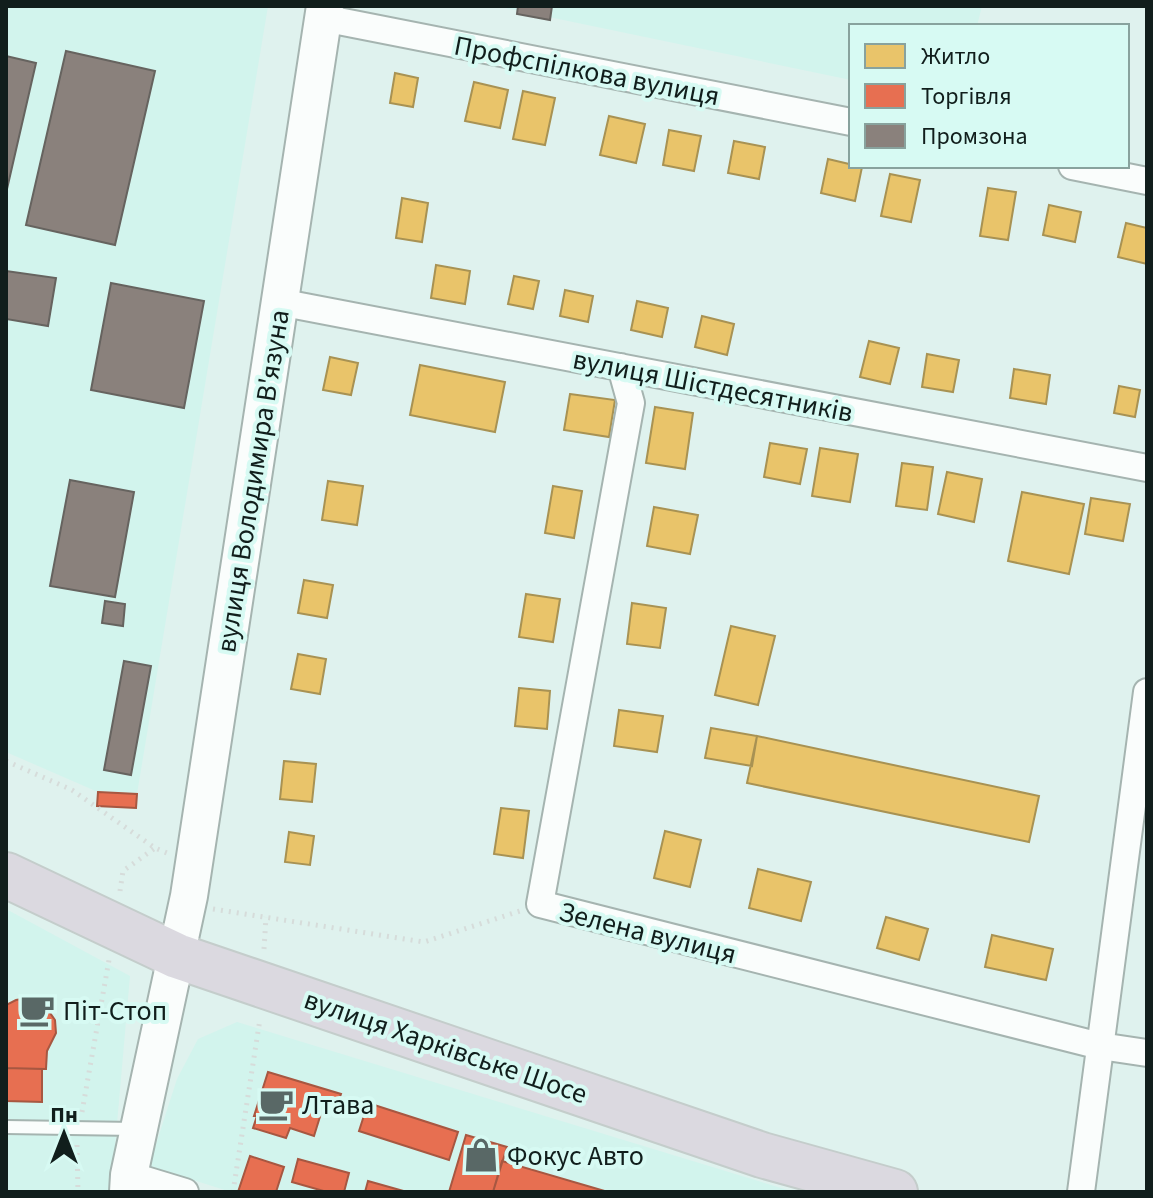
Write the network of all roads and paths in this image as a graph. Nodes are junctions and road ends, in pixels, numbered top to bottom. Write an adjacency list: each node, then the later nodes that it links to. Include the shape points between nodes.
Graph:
1 (324, 12): 2 (street, Профспілкова вулиця); 5 (main road, вулиця Володимира В'язуна)
2 (849, 122)
3 (1082, 168): 4 (street)
4 (1147, 181)
5 (279, 302): 6 (street, вулиця Шістдесятників); 14 (main road, вулиця Володимира В'язуна)
6 (621, 367): 7 (street, вулиця Шістдесятників); 12 (street, Зелена вулиця, via 631,403)
7 (1147, 468)
8 (1147, 692): 17 (street)
9 (6, 761): 10 (path, via 72,790)
10 (155, 848)
11 (6, 875): 14 (highway, вулиця Харківське Шосе)
12 (540, 904): 13 (path, via 424,942); 17 (street, Зелена вулиця)
13 (213, 909)
14 (177, 956): 21 (main road, вулиця Володимира В'язуна); 26 (highway, вулиця Харківське Шосе, via 762,1155)
15 (106, 975): 20 (path)
16 (260, 1022): 25 (path)
17 (1100, 1046): 18 (street, Зелена вулиця); 27 (street)
18 (1147, 1053)
19 (6, 1127): 20 (lane)
20 (79, 1128): 21 (lane); 23 (path)
21 (139, 1129): 22 (main road, вулиця Володимира В'язуна)
22 (129, 1184): 24 (street)
23 (78, 1192)
24 (185, 1192)
25 (233, 1192)
26 (895, 1192)
27 (1081, 1192)

